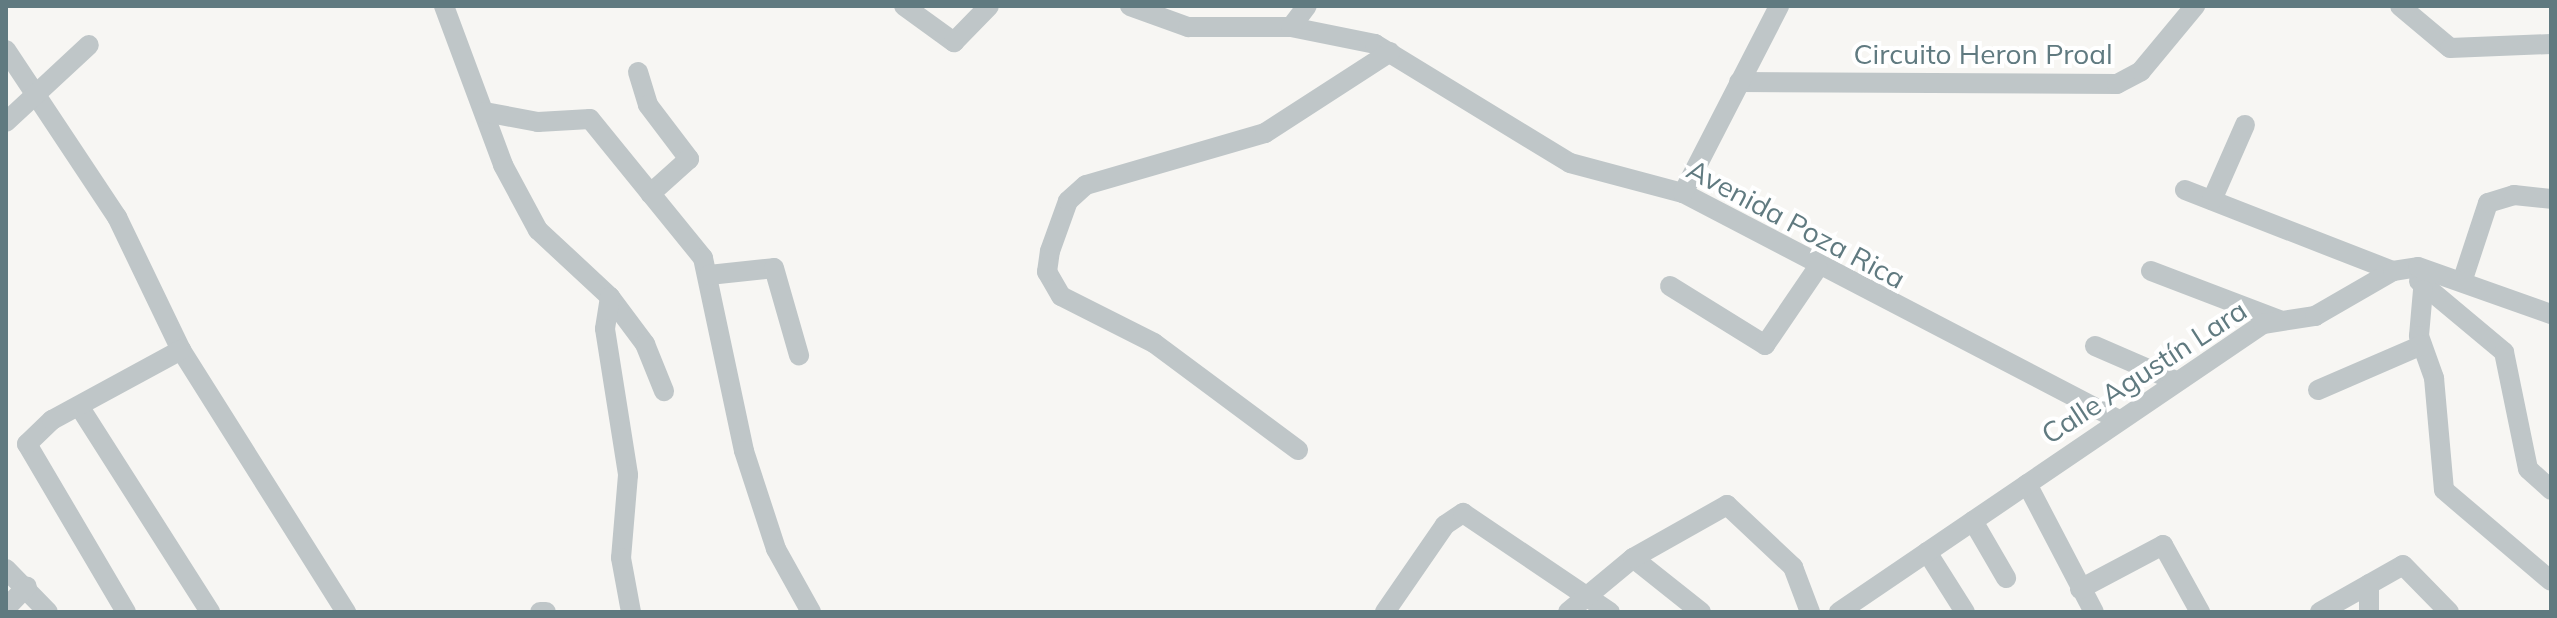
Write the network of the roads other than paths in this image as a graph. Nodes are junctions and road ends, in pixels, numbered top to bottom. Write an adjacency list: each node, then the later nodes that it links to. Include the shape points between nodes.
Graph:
1 (444, 6): 17 (street)
2 (904, 6): 3 (street, via 954,42)
3 (989, 6)
4 (1130, 6): 9 (street, Avenida Poza Rica, via 1188,27)
5 (1307, 6): 9 (street)
6 (1779, 6): 15 (street)
7 (2195, 6): 15 (street, Circuito Heron Proal, via 2141,71 2117,84)
8 (2400, 6): 10 (street, via 2450,48)
9 (1291, 27): 13 (street, Avenida Poza Rica, via 1340,33)
10 (2551, 44)
11 (89, 45): 16 (street)
12 (6, 50): 16 (street)
13 (1390, 52): 21 (street, Avenida Poza Rica, via 1570,163); 45 (street, via 1265,133 1086,185 1068,201 1050,251 1047,272 1061,296 1154,343)
14 (638, 72): 22 (street, via 648,105 689,159)
15 (1739, 82): 21 (street)
16 (34, 95): 18 (street); 38 (street, via 137,251)
17 (485, 112): 22 (street, via 538,122 590,119); 33 (street, via 503,165 538,230)
18 (6, 122)
19 (2245, 125): 24 (street)
20 (2185, 190): 24 (street)
21 (1683, 193): 25 (street, Avenida Poza Rica)
22 (650, 194): 29 (street)
23 (2551, 199): 30 (street, via 2514,195 2488,203)
24 (2212, 200): 28 (street)
25 (1818, 267): 31 (street, via 1765,345); 44 (street, Avenida Poza Rica)
26 (2418, 267): 28 (street, Calle Agustín Lara); 30 (street, Calle Agustín Lara); 32 (street)
27 (2151, 271): 35 (street)
28 (2393, 271): 35 (street, Calle Agustín Lara, via 2329,310)
29 (709, 275): 39 (street, via 774,268); 66 (street, via 744,451 776,549)
30 (2463, 279): 34 (street, Calle Agustín Lara)
31 (1670, 286)
32 (2423, 290): 36 (street); 47 (street, via 2455,306 2504,352 2528,469)
33 (610, 297): 42 (street, via 645,344); 65 (street, via 605,329 628,475 621,558)
34 (2551, 314)
35 (2279, 320): 40 (street, Calle Agustín Lara)
36 (2422, 345): 41 (street); 53 (street, via 2434,378 2444,490)
37 (2095, 346): 40 (street)
38 (181, 350): 43 (street); 62 (street)
39 (799, 355)
40 (2176, 381): 44 (street, Calle Agustín Lara)
41 (2318, 390)
42 (664, 391)
43 (79, 406): 60 (street, via 27,444 93,545); 61 (street)
44 (2118, 419): 46 (street, Calle Agustín Lara)
45 (1298, 450)
46 (2027, 484): 48 (street, Calle Agustín Lara); 56 (street)
47 (2551, 490)
48 (1973, 521): 49 (street, Calle Agustín Lara); 52 (street)
49 (1927, 552): 72 (street, Calle Agustín Lara); 73 (street)
50 (1633, 558): 57 (street); 70 (street); 71 (street, via 1727,505 1793,567)
51 (6, 569): 55 (street)
52 (2006, 578)
53 (2551, 581)
54 (2369, 584): 76 (street); 77 (street); 78 (street, via 2403,565)
55 (27, 586): 58 (street); 59 (street)
56 (2080, 589): 74 (street); 75 (street, via 2163,545)
57 (1587, 594): 67 (street, via 1463,513 1445,525); 68 (street); 69 (street)
58 (6, 608)
59 (48, 612)
60 (126, 612)
61 (210, 612)
62 (346, 612)
63 (540, 612): 64 (street)
64 (546, 612)
65 (631, 612)
66 (811, 612)
67 (1385, 612)
68 (1568, 612)
69 (1610, 612)
70 (1701, 612)
71 (1810, 612)
72 (1839, 612)
73 (1965, 612)
74 (2094, 612)
75 (2200, 612)
76 (2320, 612)
77 (2369, 612)
78 (2449, 612)

